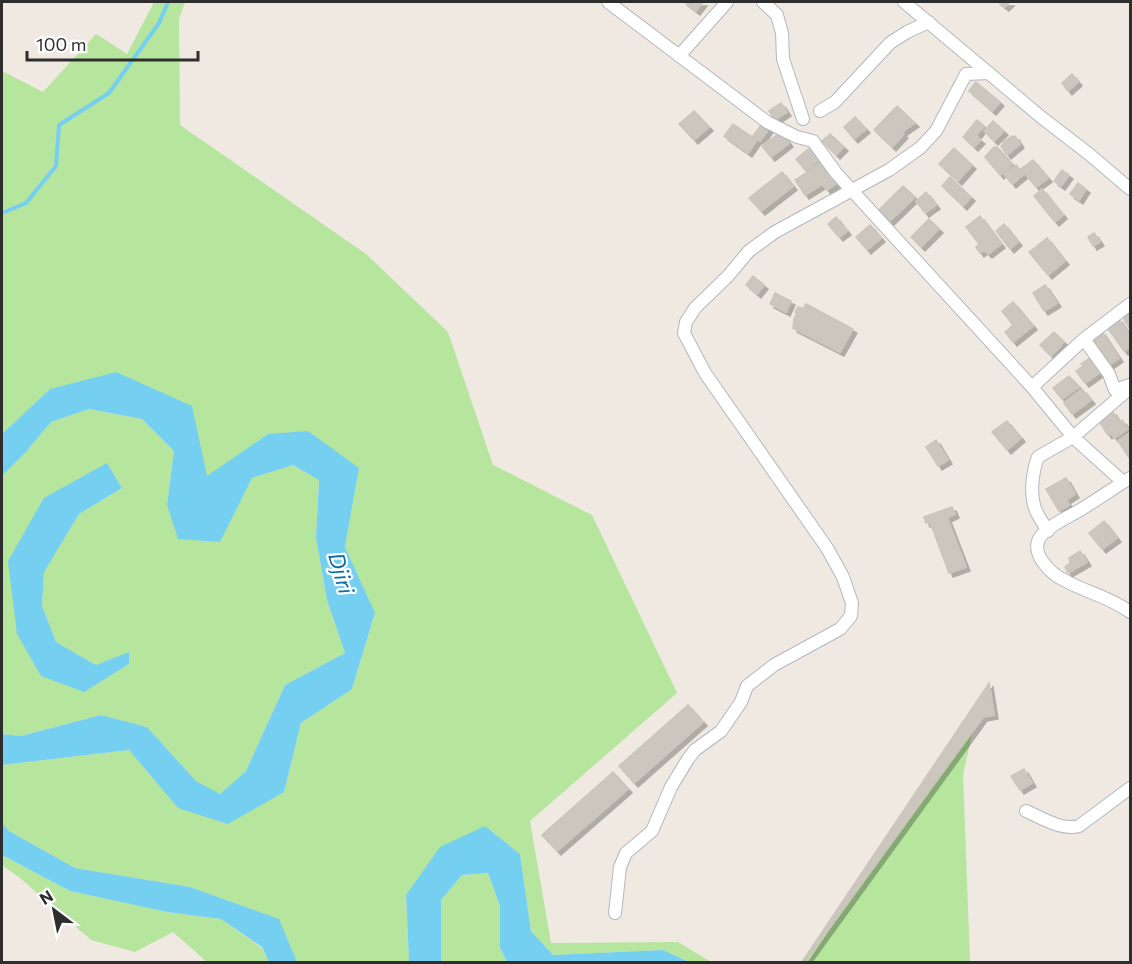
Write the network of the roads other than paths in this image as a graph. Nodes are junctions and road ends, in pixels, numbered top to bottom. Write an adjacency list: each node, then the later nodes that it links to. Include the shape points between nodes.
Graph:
1 (609, 2): 6 (street)
2 (727, 2): 6 (street)
3 (763, 2): 9 (street, via 777,15 783,58)
4 (904, 2): 5 (street)
5 (929, 22): 7 (street); 8 (street, via 890,43 835,102)
6 (679, 56): 11 (street, via 767,122 813,141)
7 (988, 73): 10 (street); 11 (street, via 966,74 927,141 889,170)
8 (820, 111)
9 (803, 119)
10 (1131, 189)
11 (852, 190): 14 (street); 21 (street, via 749,250 695,308 684,333 705,373 827,548 843,577 852,603 851,616 840,629 774,665 747,686 721,731 695,750 671,787 652,831 626,853 620,867)
12 (1131, 304): 13 (street)
13 (1084, 339): 14 (street); 15 (street, via 1115,390 1130,388)
14 (1032, 387): 15 (street)
15 (1073, 437): 16 (street); 17 (street, via 1036,461 1032,497)
16 (1127, 480): 17 (street)
17 (1048, 531): 18 (street, via 1041,536 1037,548 1051,571)
18 (1131, 612)
19 (1131, 788): 20 (street, via 1073,828)
20 (1026, 811)
21 (615, 913)

